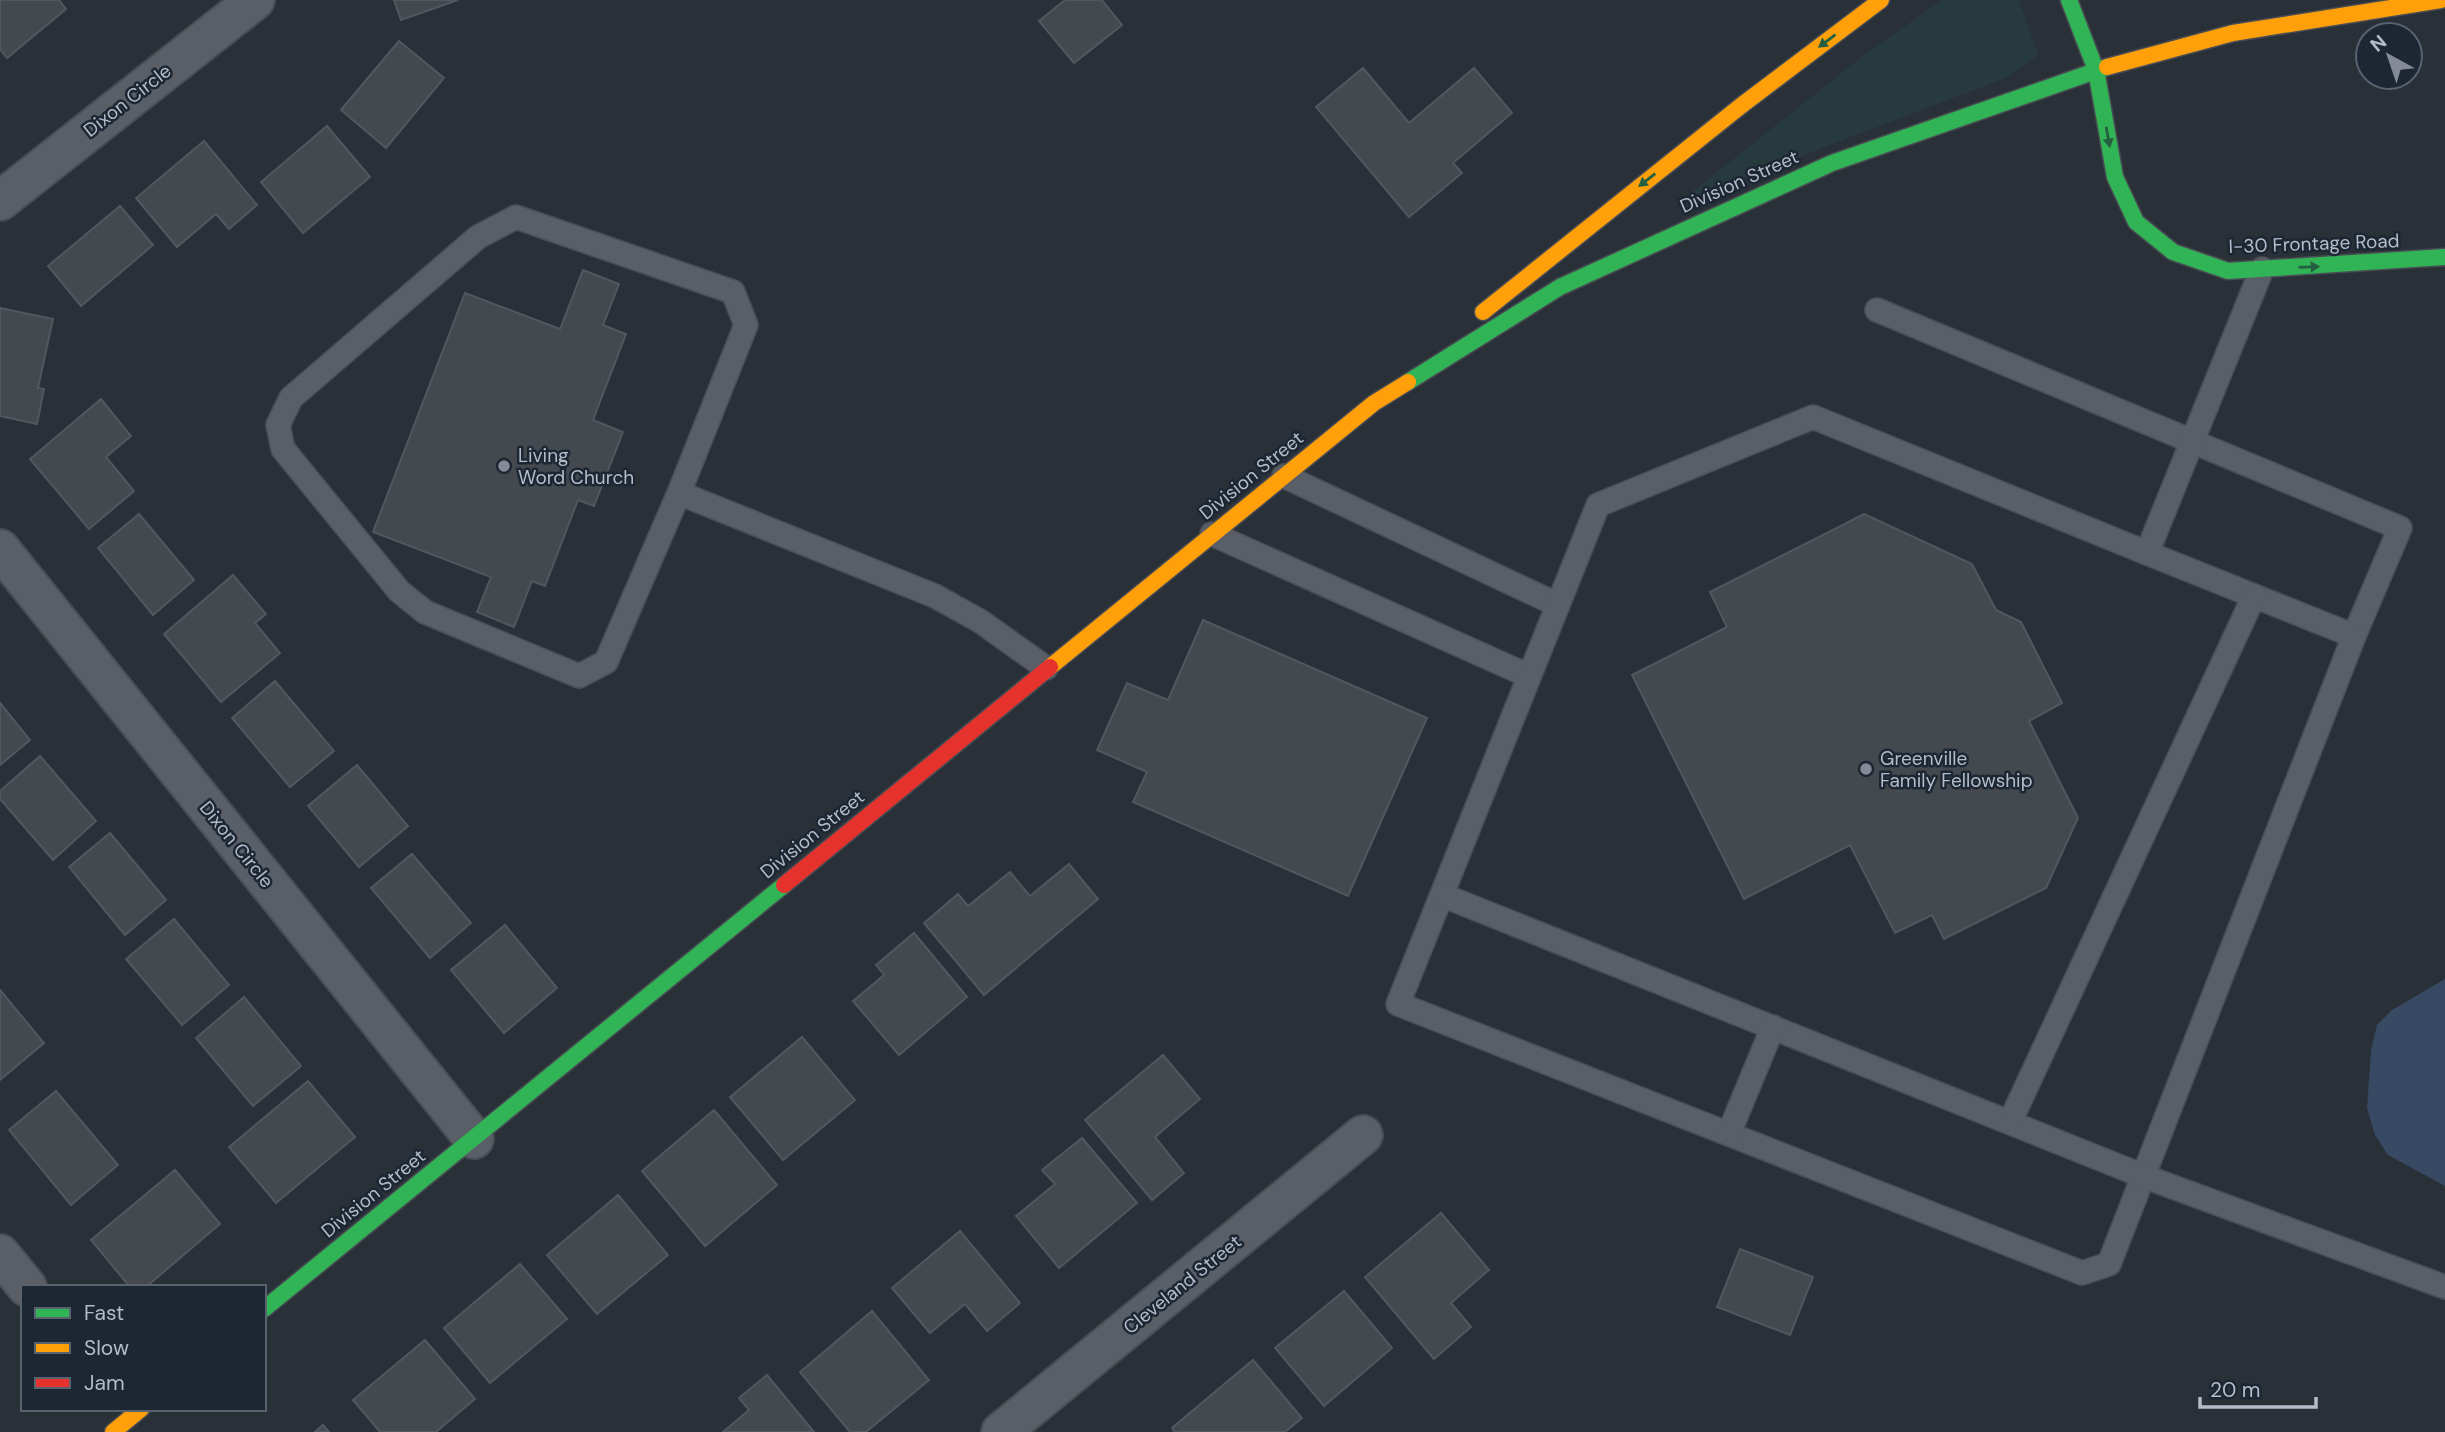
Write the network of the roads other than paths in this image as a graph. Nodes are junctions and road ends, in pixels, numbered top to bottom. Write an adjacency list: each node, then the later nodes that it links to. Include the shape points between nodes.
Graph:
1 (255, 0): 6 (street, Dixon Circle)
2 (1881, 0): 10 (street, one-way to 10, via 1544,261)
3 (2069, 0): 5 (street, I-30 Frontage Road)
4 (2441, 0): 5 (street, Division Street, via 2233,33)
5 (2096, 70): 8 (street, I-30 Frontage Road, one-way to 8, via 2115,177 2136,222 2172,251 2228,271); 10 (street, Division Street, via 1832,163 1689,226 1560,287)
6 (0, 201)
7 (2445, 257): 8 (street, I-30 Frontage Road, one-way to 7)
8 (2262, 269): 11 (lane)
9 (1877, 310): 11 (lane)
10 (1374, 403): 12 (street, Division Street)
11 (2193, 441): 16 (lane); 19 (lane, via 2400,528)
12 (1284, 476): 14 (street, Division Street); 18 (lane)
13 (679, 493): 13 (lane, via 606,662 579,676 425,612 399,591 283,449 278,425 291,398 478,237 516,217 733,292 746,325); 20 (lane, via 935,596)
14 (1212, 534): 20 (street, Division Street); 21 (lane)
15 (0, 549): 27 (street, Dixon Circle)
16 (2147, 553): 17 (lane); 18 (lane, via 1813,417 1598,505)
17 (2254, 596): 19 (lane); 24 (lane)
18 (1558, 605): 21 (lane)
19 (2354, 636): 28 (lane)
20 (1046, 668): 27 (street, Division Street)
21 (1530, 676): 22 (lane)
22 (1442, 895): 23 (lane); 25 (lane, via 1398,1004)
23 (1773, 1027): 24 (lane); 25 (lane)
24 (2010, 1122): 28 (lane)
25 (1729, 1133): 28 (lane, via 2081,1273 2109,1264)
26 (1363, 1135): 33 (street, Cleveland Street)
27 (474, 1139): 32 (street, Division Street)
28 (2143, 1176): 31 (lane)
29 (0, 1254): 30 (street)
30 (25, 1285)
31 (2445, 1287)
32 (266, 1307)
33 (1001, 1432)

